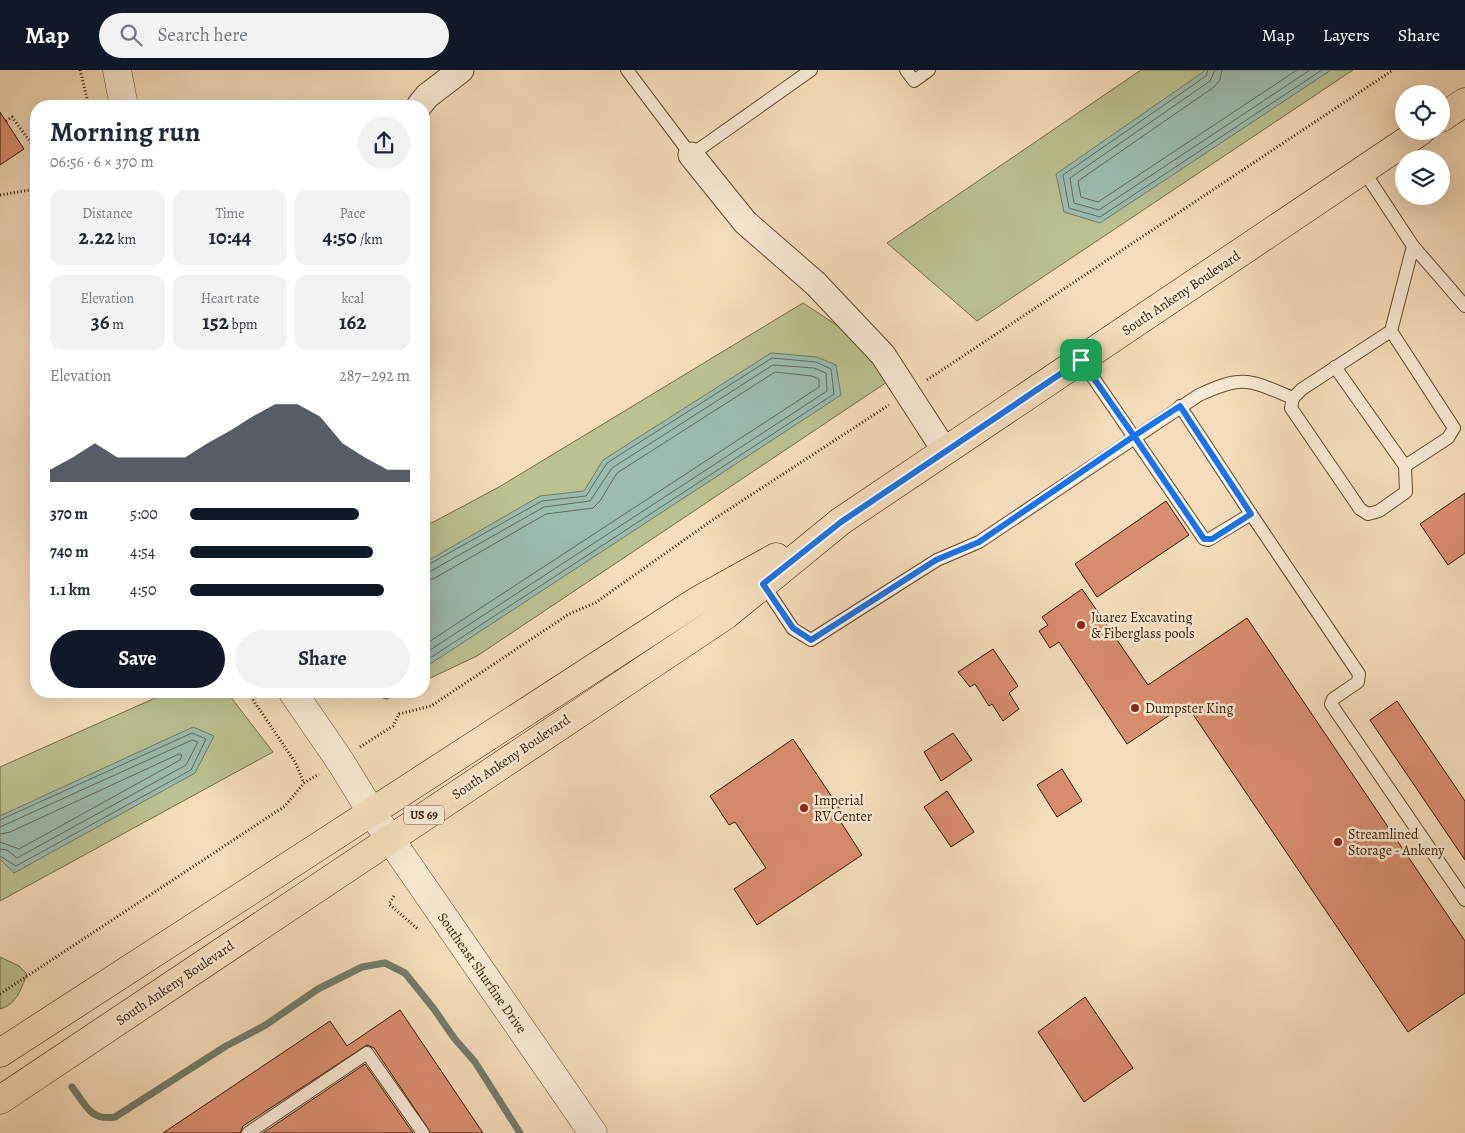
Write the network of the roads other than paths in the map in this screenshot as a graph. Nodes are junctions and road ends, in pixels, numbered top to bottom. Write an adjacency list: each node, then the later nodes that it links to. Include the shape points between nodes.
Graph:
1 (117, 70): 7 (street)
2 (461, 70): 8 (street)
3 (627, 70): 12 (lane)
4 (811, 70): 12 (lane)
5 (906, 70): 6 (lane, via 914,81)
6 (929, 70)
7 (123, 100)
8 (424, 100)
9 (1465, 102): 10 (main road)
10 (1450, 112)
11 (1408, 140): 13 (main road, South Ankeny Boulevard / US 69)
12 (691, 155): 22 (street, via 745,222 816,284 883,355)
13 (1363, 170): 14 (lane); 17 (main road, South Ankeny Boulevard / US 69)
14 (1414, 246): 15 (lane); 16 (lane)
15 (1465, 306)
16 (1391, 331): 18 (lane); 23 (lane, via 1454,428 1448,438)
17 (1081, 360): 21 (lane); 22 (main road, South Ankeny Boulevard / US 69)
18 (1336, 367): 19 (lane); 23 (lane)
19 (1293, 398): 20 (lane, via 1250,381 1226,382); 23 (lane, via 1291,408 1360,509 1368,514 1379,511 1406,492)
20 (1180, 406): 21 (lane); 24 (lane)
21 (1134, 436): 24 (lane, via 1204,539 1212,539); 26 (lane, via 979,542 936,560 811,640 793,628)
22 (945, 451): 25 (main road, South Ankeny Boulevard / US 69)
23 (1405, 466)
24 (1251, 514): 30 (lane, via 1359,674 1358,682 1332,699 1331,704)
25 (841, 522): 26 (main road, South Ankeny Boulevard / US 69); 28 (main road, South Ankeny Boulevard / US 69, via 697,601)
26 (763, 584): 29 (main road, South Ankeny Boulevard / US 69, via 726,615)
27 (297, 698): 28 (street, Southeast Shurfine Drive)
28 (372, 813): 29 (street, Southeast Shurfine Drive); 31 (main road, South Ankeny Boulevard / US 69)
29 (390, 838): 32 (main road, South Ankeny Boulevard / US 69); 35 (street, Southeast Shurfine Drive)
30 (1465, 900)
31 (0, 1054)
32 (0, 1100)
33 (248, 1133): 34 (lane, via 367,1053)
34 (423, 1133)
35 (593, 1133)

